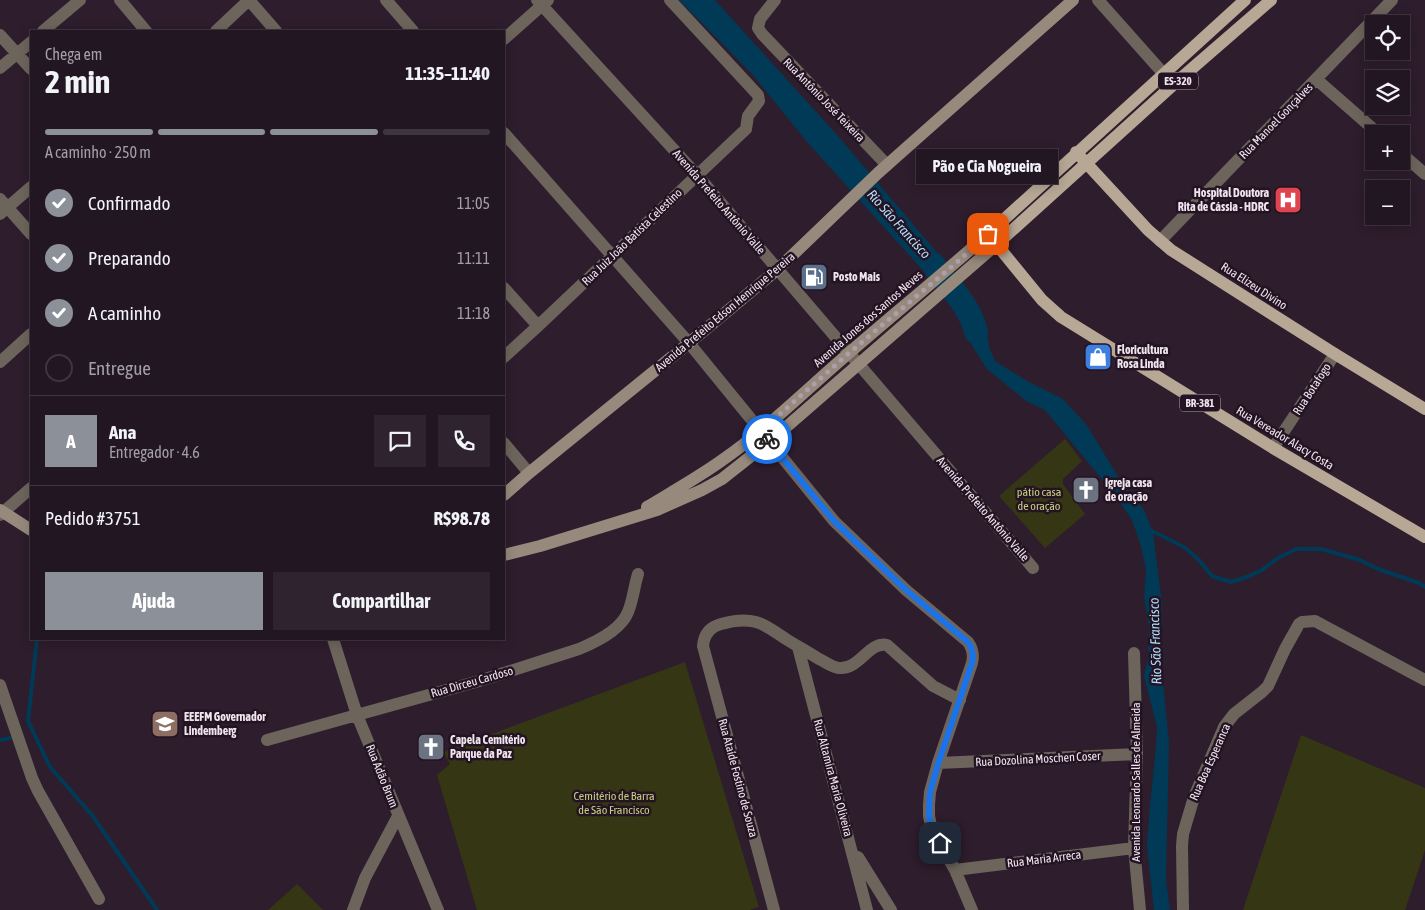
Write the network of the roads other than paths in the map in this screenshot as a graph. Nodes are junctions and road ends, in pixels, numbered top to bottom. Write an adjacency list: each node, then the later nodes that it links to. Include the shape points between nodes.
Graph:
1 (80, 0): 13 (street)
2 (120, 0): 14 (street)
3 (249, 0): 15 (street); 16 (street)
4 (386, 0): 17 (street)
5 (670, 0): 34 (street, Rua Juiz João Batista Celestino, via 759,97 748,116 745,131)
6 (775, 0): 32 (street, Rua Antônio José Teixeira, via 760,19 758,25 762,34)
7 (1073, 0): 32 (main road, Avenida Prefeito Edson Henrique Pereira)
8 (1098, 0): 24 (street)
9 (1245, 0): 24 (main road, Avenida Jones dos Santos Neves / ES-320)
10 (1271, 0): 26 (main road, Avenida Jones dos Santos Neves / ES-320)
11 (1392, 0): 25 (street, Rua Manoel Gonçalves)
12 (542, 2): 19 (street); 34 (street, Avenida Prefeito Antônio Valle)
13 (44, 30)
14 (145, 30)
15 (217, 30)
16 (275, 30)
17 (412, 30)
18 (0, 35): 21 (street)
19 (505, 38)
20 (30, 43): 21 (street)
21 (17, 54): 22 (street); 23 (street)
22 (0, 68)
23 (30, 68)
24 (1164, 74): 26 (street); 29 (main road, Avenida Jones dos Santos Neves / ES-320)
25 (1316, 79): 27 (street); 39 (street, Rua Manoel Gonçalves)
26 (1173, 85): 31 (main road, Avenida Jones dos Santos Neves / ES-320)
27 (1369, 125)
28 (505, 134): 41 (street)
29 (1076, 152): 31 (main road, Rua Elizeu Divino); 38 (main road, Avenida Jones dos Santos Neves / ES-320)
30 (1410, 162): 33 (street)
31 (1086, 164): 39 (main road, Rua Elizeu Divino); 40 (main road, Avenida Jones dos Santos Neves / ES-320)
32 (882, 169): 43 (main road, Avenida Prefeito Edson Henrique Pereira)
33 (1425, 174)
34 (697, 175): 41 (street, Rua Juiz João Batista Celestino); 43 (street, Avenida Prefeito Antônio Valle)
35 (30, 188): 36 (street)
36 (2, 207): 37 (street)
37 (30, 233)
38 (988, 234): 40 (main road, BR-381); 42 (main road, Avenida Jones dos Santos Neves / ES-320)
39 (1160, 241): 50 (main road, Rua Elizeu Divino)
40 (997, 244): 42 (main road, Avenida Jones dos Santos Neves / ES-320); 58 (main road, Rua Vereador Alacy Costa / BR-381, via 1042,300 1061,317)
41 (613, 256): 46 (street, Rua Juiz João Batista Celestino); 48 (street)
42 (960, 268): 45 (main road, Avenida Jones dos Santos Neves / ES-320)
43 (778, 270): 48 (main road, Avenida Prefeito Edson Henrique Pereira); 49 (street, Avenida Prefeito Antônio Valle)
44 (505, 289): 46 (street)
45 (929, 294): 49 (main road, Avenida Jones dos Santos Neves / ES-320); 53 (main road, Avenida Jones dos Santos Neves / ES-320)
46 (538, 326): 51 (street, Rua Juiz João Batista Celestino)
47 (30, 335): 52 (street)
48 (689, 343): 55 (street); 59 (main road, Avenida Prefeito Edson Henrique Pereira)
49 (849, 353): 53 (street, Avenida Prefeito Antônio Valle); 55 (main road, Avenida Jones dos Santos Neves / ES-320)
50 (1335, 354): 54 (main road, Rua Elizeu Divino); 58 (street, Rua Botafogo)
51 (505, 356)
52 (0, 362)
53 (858, 364): 56 (main road, Avenida Jones dos Santos Neves / ES-320); 67 (street, Avenida Prefeito Antônio Valle)
54 (1425, 410)
55 (761, 431): 56 (street); 63 (main road, Avenida Jones dos Santos Neves / ES-320, via 700,476)
56 (769, 442): 63 (main road, Avenida Jones dos Santos Neves / ES-320, via 722,479 702,490); 74 (street, via 834,521 972,647 974,658)
57 (505, 443): 59 (street)
58 (1273, 448): 65 (main road, Rua Vereador Alacy Costa / BR-381)
59 (529, 473): 61 (main road, Avenida Prefeito Edson Henrique Pereira)
60 (30, 489): 62 (street)
61 (505, 494)
62 (1, 513): 64 (main road)
63 (627, 519): 66 (main road, Avenida Jones dos Santos Neves / ES-320)
64 (30, 529)
65 (1425, 537)
66 (505, 555)
67 (1033, 568)
68 (638, 574): 75 (street, Rua Dirceu Cardoso, via 628,613 613,630 591,644 479,681)
69 (333, 640): 75 (street, Rua Adão Brum)
70 (798, 647): 74 (street, via 841,668 854,665 875,647 887,645 933,686); 80 (street, Rua Altamira Maria Oliveira); 86 (street, Rua Ataíde Fostino de Souza, via 764,626 748,621 718,625 706,633 703,646)
71 (1134, 653): 77 (street, Avenida Leonardo Salles de Almeida)
72 (1425, 680): 91 (street, Rua Boa Esperanca, via 1315,621 1299,624 1268,686 1234,714 1224,727 1194,797 1183,834)
73 (0, 685): 83 (street, via 38,791)
74 (960, 700): 78 (street)
75 (357, 715): 76 (street, Rua Dirceu Cardoso); 79 (street, Rua Adão Brum)
76 (267, 740)
77 (1137, 754): 78 (street, Rua Dozolina Moschen Coser); 81 (street, Avenida Leonardo Salles de Almeida)
78 (938, 764): 82 (street, via 930,792 929,816 932,830)
79 (398, 816): 84 (street, via 365,878); 85 (street, Rua Adão Brum)
80 (852, 848): 87 (street, Rua Altamira Maria Oliveira); 88 (street)
81 (1134, 848): 82 (street, Rua Maria Arreca); 90 (street, Avenida Leonardo Salles de Almeida)
82 (955, 870): 89 (street)
83 (99, 899)
84 (353, 910)
85 (438, 910)
86 (774, 910)
87 (868, 910)
88 (891, 910)
89 (972, 910)
90 (1140, 910)
91 (1183, 910)

